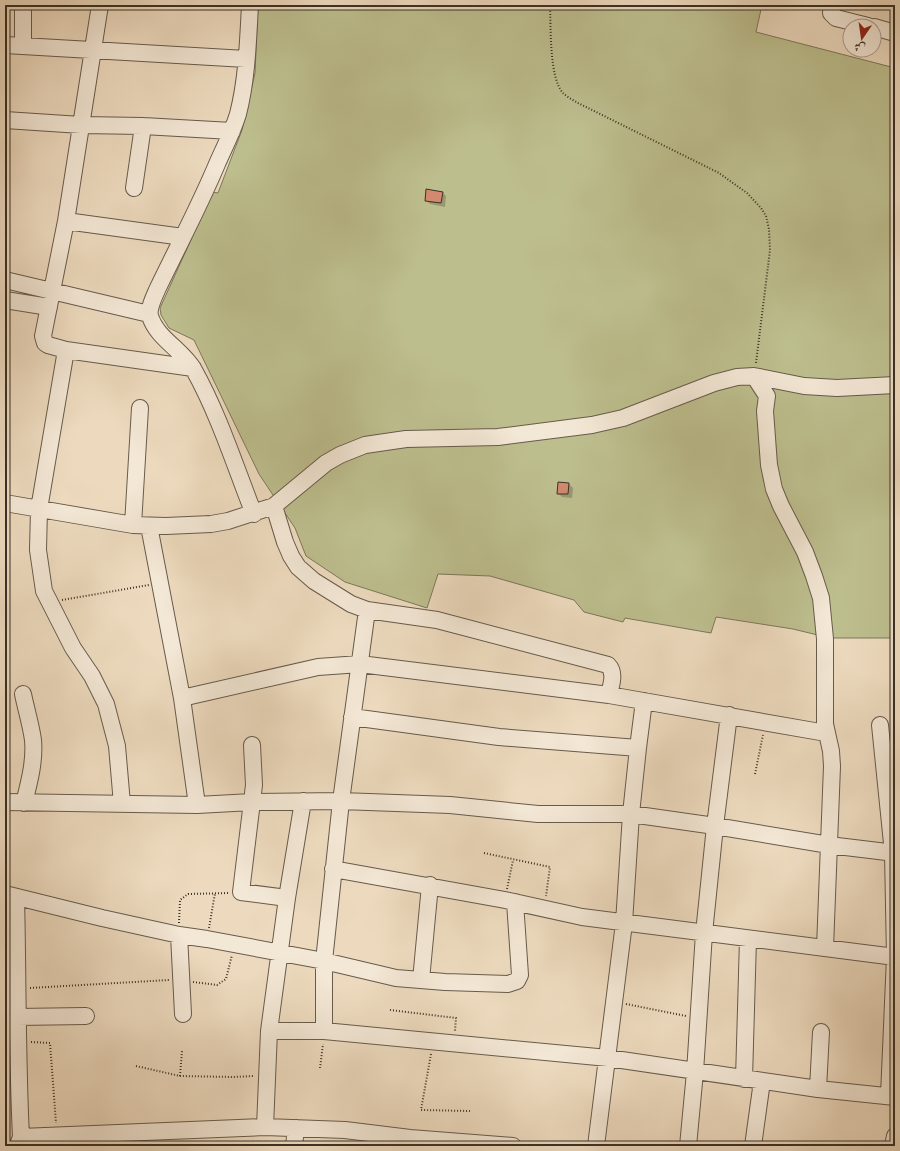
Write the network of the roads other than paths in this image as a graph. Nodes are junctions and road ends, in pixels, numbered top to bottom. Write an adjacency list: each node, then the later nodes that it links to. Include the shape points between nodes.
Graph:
1 (23, 5): 9 (street)
2 (100, 5): 10 (street)
3 (250, 5): 11 (street)
4 (832, 5): 5 (street, via 831,13)
5 (842, 20)
6 (882, 29): 7 (street)
7 (895, 33)
8 (5, 45): 9 (street)
9 (23, 46): 10 (street)
10 (93, 50): 11 (street); 13 (street)
11 (246, 59): 15 (street, via 238,113)
12 (5, 120): 13 (street)
13 (81, 125): 14 (street); 17 (street)
14 (143, 126): 15 (street); 16 (street)
15 (232, 131): 18 (street)
16 (134, 188)
17 (66, 221): 18 (street); 20 (street)
18 (183, 237): 23 (street, via 157,290)
19 (5, 280): 20 (street)
20 (52, 291): 22 (street); 23 (street)
21 (5, 300): 22 (street)
22 (49, 307): 24 (street, via 44,340 48,345)
23 (149, 314): 25 (street, via 154,326)
24 (66, 350): 25 (street); 31 (street)
25 (193, 368): 32 (street, via 209,399)
26 (754, 376): 27 (street, via 804,386 837,388); 30 (street, via 714,383 623,418 592,425 498,437 406,439 365,446 326,463); 44 (street, via 767,396 765,410 768,457 774,489 805,552 821,598 825,639)
27 (895, 385)
28 (140, 408): 33 (street)
29 (5, 503): 31 (street)
30 (274, 506): 32 (street); 35 (street, via 285,542 298,567 333,594)
31 (39, 509): 33 (street); 52 (street, via 38,543 44,591 106,704 117,746)
32 (254, 514): 34 (street, via 211,524)
33 (133, 525): 34 (street)
34 (149, 526): 39 (street)
35 (366, 610): 36 (street); 38 (street, via 437,620 608,666 613,674)
36 (360, 664): 38 (street); 39 (street, via 318,667); 42 (street)
37 (23, 694): 51 (street, via 33,748)
38 (609, 695): 40 (street)
39 (182, 698): 53 (street)
40 (644, 700): 41 (street); 46 (street)
41 (729, 715): 44 (street); 55 (street)
42 (352, 717): 46 (street, via 499,737); 48 (street)
43 (880, 725): 57 (street)
44 (826, 733): 56 (street, via 832,766)
45 (252, 745): 50 (street)
46 (638, 748): 54 (street)
47 (303, 801): 48 (street); 50 (street); 61 (street)
48 (341, 801): 54 (street, via 442,805 538,814); 58 (street)
49 (5, 802): 51 (street)
50 (252, 802): 53 (street); 61 (street, via 241,892)
51 (24, 803): 52 (street)
52 (122, 804): 53 (street)
53 (198, 805)
54 (631, 814): 55 (street); 63 (street)
55 (715, 826): 56 (street); 64 (street)
56 (829, 845): 57 (street); 67 (street)
57 (894, 853): 69 (street)
58 (333, 869): 59 (street); 70 (street)
59 (430, 885): 62 (street); 71 (street)
60 (11, 895): 65 (street); 74 (street, via 18,988)
61 (287, 898): 68 (street)
62 (510, 901): 63 (street, via 582,917); 71 (street, via 520,976 517,981 508,984)
63 (624, 923): 64 (street); 78 (street)
64 (704, 933): 66 (street); 79 (street)
65 (179, 935): 68 (street); 72 (street)
66 (748, 939): 67 (street); 80 (street)
67 (825, 948): 69 (street)
68 (280, 954): 70 (street); 75 (street)
69 (895, 957): 83 (street)
70 (324, 961): 71 (street, via 396,978); 76 (street)
71 (420, 980)
72 (183, 1014)
73 (86, 1016): 74 (street)
74 (17, 1017): 87 (street)
75 (269, 1031): 76 (street); 84 (street)
76 (324, 1032): 78 (street)
77 (821, 1032): 82 (street)
78 (608, 1058): 79 (street); 90 (street)
79 (695, 1072): 80 (street); 91 (street)
80 (744, 1079): 81 (street)
81 (762, 1082): 82 (street); 92 (street)
82 (818, 1089): 83 (street)
83 (892, 1097)
84 (265, 1127): 85 (street); 87 (street, via 57,1134)
85 (296, 1128): 88 (street); 89 (street, via 345,1130)
86 (895, 1136): 93 (street)
87 (19, 1141)
88 (294, 1146)
89 (513, 1146)
90 (596, 1146)
91 (688, 1146)
92 (753, 1146)
93 (893, 1146)

